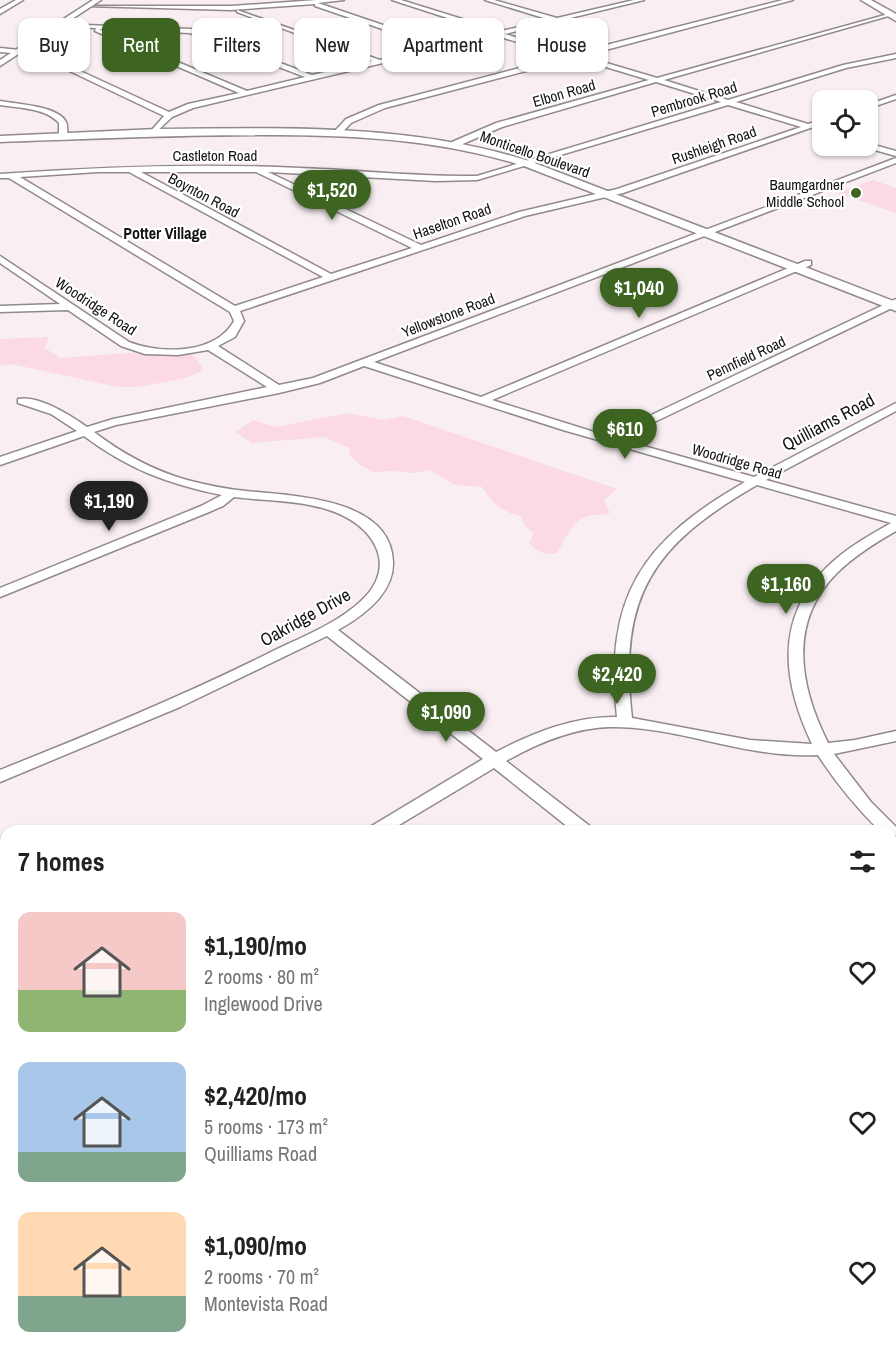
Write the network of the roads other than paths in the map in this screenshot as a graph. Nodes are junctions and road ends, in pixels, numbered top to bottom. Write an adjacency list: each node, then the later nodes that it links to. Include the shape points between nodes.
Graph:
1 (20, 0): 14 (street)
2 (98, 0): 12 (street)
3 (341, 0): 10 (street)
4 (395, 0): 17 (street)
5 (488, 0): 11 (street)
6 (523, 0): 11 (street)
7 (641, 0): 19 (street)
8 (790, 0): 23 (street)
9 (865, 0): 15 (main road)
10 (311, 3): 13 (street); 22 (street)
11 (500, 3): 18 (street)
12 (89, 6): 13 (street); 16 (street)
13 (231, 8): 28 (street)
14 (0, 12)
15 (893, 16): 34 (street, Elbon Road)
16 (71, 18)
17 (452, 18)
18 (550, 18)
19 (565, 18)
20 (90, 26): 33 (street, via 196,33)
21 (90, 26): 35 (street)
22 (382, 27)
23 (608, 47)
24 (0, 50): 25 (street)
25 (18, 51)
26 (18, 53): 29 (street)
27 (896, 56): 37 (street, Pembrook Road, via 848,65)
28 (381, 62): 33 (street)
29 (0, 64)
30 (608, 67): 34 (street)
31 (516, 71): 45 (street, via 400,101 366,113)
32 (77, 72): 40 (street)
33 (313, 78): 35 (street)
34 (657, 81): 37 (street); 49 (street, Elbon Road, via 499,125)
35 (246, 93): 40 (street)
36 (896, 97): 39 (street)
37 (728, 102): 42 (street); 53 (street, Pembrook Road)
38 (0, 103): 47 (street, via 52,113 60,119)
39 (878, 103)
40 (169, 115): 44 (street)
41 (812, 126): 42 (street, Rushleigh Road)
42 (808, 127): 43 (street); 58 (street, Rushleigh Road)
43 (812, 128)
44 (155, 129): 45 (main road, Monticello Boulevard); 47 (main road, Monticello Boulevard)
45 (338, 130): 49 (main road, Monticello Boulevard)
46 (0, 134): 47 (main road, Monticello Boulevard)
47 (63, 134): 48 (main road, Monticello Boulevard)
48 (0, 140)
49 (459, 142): 53 (main road, Monticello Boulevard)
50 (878, 148): 51 (street)
51 (896, 154)
52 (896, 159): 59 (street, Yellowstone Road)
53 (534, 163): 55 (street, Castleton Road, via 487,176 450,179); 58 (main road, Monticello Boulevard)
54 (129, 169): 55 (street, Castleton Road); 56 (street, Castleton Road); 65 (street, Boynton Road)
55 (257, 169): 61 (street)
56 (12, 176): 57 (street, Castleton Road); 69 (street)
57 (0, 177)
58 (613, 193): 59 (main road, Monticello Boulevard); 60 (main road, Monticello Boulevard); 61 (street, Haselton Road, via 536,210)
59 (717, 228): 60 (street, Yellowstone Road); 63 (main road, Monticello Boulevard)
60 (705, 233): 64 (main road, Monticello Boulevard); 71 (street, Yellowstone Road)
61 (420, 248): 65 (street, Haselton Road)
62 (0, 259): 67 (street, Woodridge Road)
63 (808, 263): 64 (street); 66 (main road, Monticello Boulevard)
64 (796, 268): 66 (main road, Monticello Boulevard); 73 (street)
65 (331, 278): 69 (street, Haselton Road)
66 (895, 303): 77 (street, Pennfield Road)
67 (69, 307): 68 (street); 70 (street, Woodridge Road, via 137,349 172,352)
68 (0, 309)
69 (234, 310): 70 (street, via 239,321 235,330)
70 (210, 346): 72 (street)
71 (365, 363): 72 (street, Yellowstone Road); 73 (street, Woodridge Road)
72 (279, 390): 76 (street, Yellowstone Road)
73 (480, 400): 77 (street, Woodridge Road)
74 (22, 401): 76 (street, Oakridge Drive, via 59,414)
75 (896, 406): 79 (street, Quilliams Road)
76 (83, 431): 78 (street, Yellowstone Road); 80 (street, Oakridge Drive, via 138,467)
77 (607, 440): 79 (street, Woodridge Road)
78 (0, 460)
79 (754, 481): 81 (street, Woodridge Road); 85 (street, Quilliams Road, via 686,525 647,572 632,602 622,640)
80 (232, 493): 83 (street, via 219,503); 84 (street, Oakridge Drive, via 325,504 363,522 380,539 387,561 381,585 362,607)
81 (896, 520)
82 (896, 525): 87 (street, via 856,550 830,573 812,596 799,626 795,652 798,689)
83 (0, 594)
84 (328, 629): 88 (street); 89 (street, Oakridge Drive, via 117,730)
85 (625, 722): 87 (street, via 747,746); 88 (street, via 554,731)
86 (896, 736): 87 (street)
87 (822, 750): 92 (street, via 849,789)
88 (495, 760): 90 (street); 91 (street)
89 (0, 777)
90 (386, 825)
91 (577, 825)
92 (883, 825)

